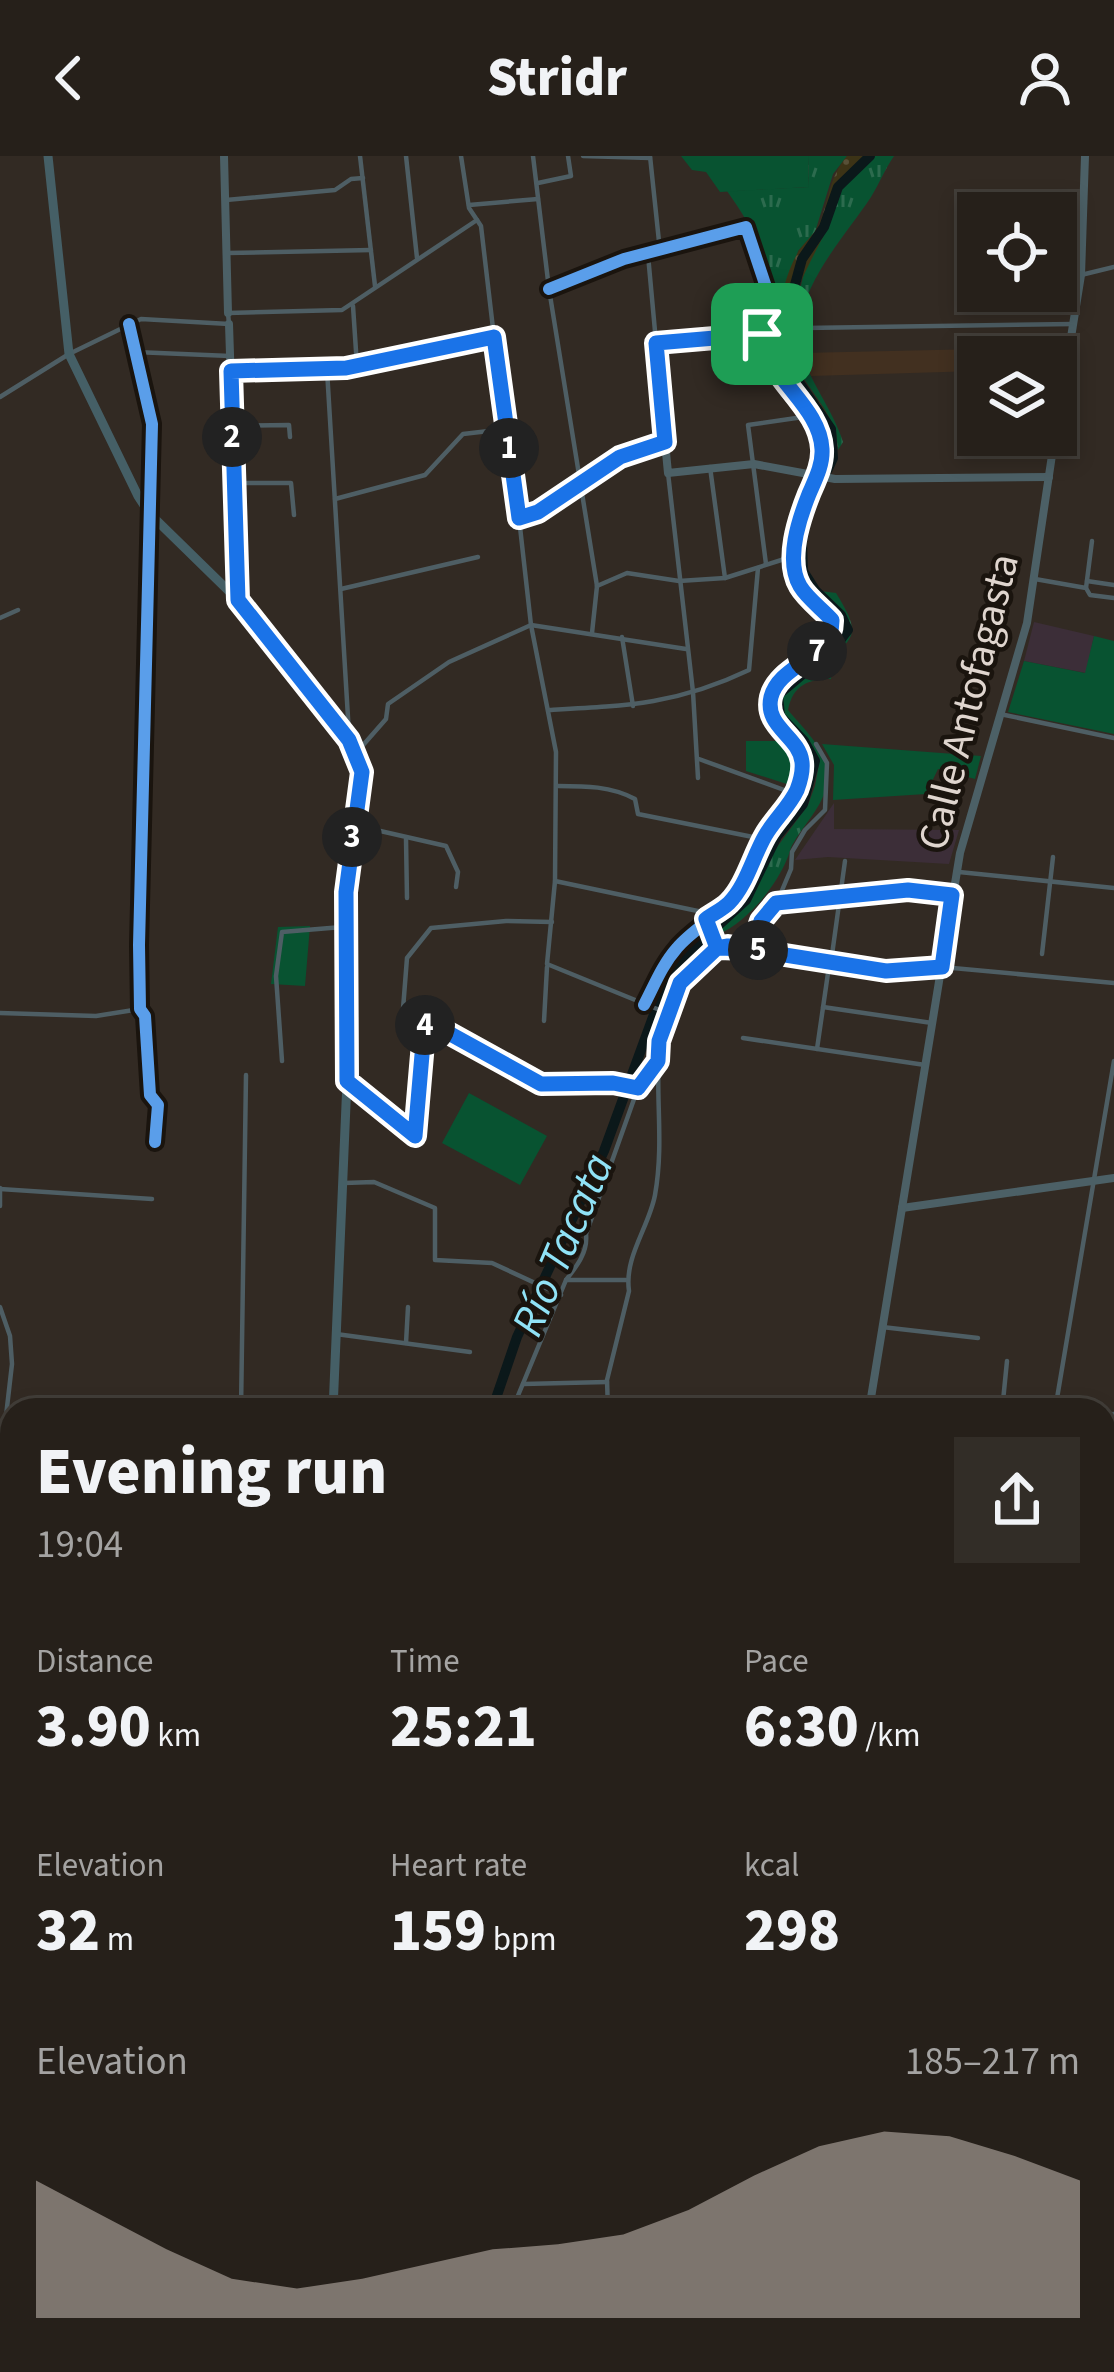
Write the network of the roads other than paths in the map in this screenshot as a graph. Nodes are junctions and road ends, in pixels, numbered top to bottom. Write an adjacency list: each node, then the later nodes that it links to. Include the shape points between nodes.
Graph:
1 (48, 156): 36 (main road)
2 (224, 156): 14 (street)
3 (360, 156): 11 (street)
4 (406, 156): 21 (street)
5 (461, 156): 15 (street)
6 (533, 156): 12 (street)
7 (568, 156): 12 (street, via 571,176)
8 (583, 156): 10 (street)
9 (1085, 156): 23 (street, Calle Antofagasta)
10 (650, 157): 18 (street)
11 (363, 178): 14 (street, via 335,190); 17 (street)
12 (536, 184): 13 (street)
13 (538, 199): 15 (street); 25 (street)
14 (226, 200): 19 (street)
15 (469, 205): 16 (street)
16 (477, 220): 21 (street); 33 (street)
17 (371, 250): 19 (street); 24 (street)
18 (660, 251): 20 (street); 31 (street, via 746,227 769,296)
19 (227, 254): 27 (street)
20 (648, 255): 25 (street); 34 (street)
21 (417, 258): 24 (street)
22 (1114, 267): 23 (street)
23 (1081, 275): 29 (street, Calle Antofagasta)
24 (375, 286): 26 (street)
25 (549, 289): 54 (street)
26 (353, 303): 27 (street, via 334,312); 38 (street)
27 (228, 318): 28 (street); 37 (street)
28 (129, 324): 35 (street); 36 (street)
29 (1073, 324): 30 (street); 32 (street, Calle Antofagasta)
30 (805, 328)
31 (762, 334): 34 (street); 42 (street)
32 (1071, 336)
33 (494, 337): 38 (street); 44 (street)
34 (656, 343): 46 (street)
35 (135, 352): 37 (street); 56 (street, via 152,424)
36 (69, 354): 41 (street); 56 (main road)
37 (230, 356): 40 (street)
38 (357, 366): 39 (street)
39 (327, 370): 40 (street); 55 (street)
40 (231, 371): 43 (street)
41 (0, 397)
42 (810, 416): 48 (street, via 748,425); 51 (street)
43 (232, 426): 45 (street, via 289,424); 53 (street)
44 (506, 429): 55 (street, via 463,434 425,475); 58 (street)
45 (290, 437)
46 (665, 442): 50 (street); 54 (street, via 620,457)
47 (1052, 456): 52 (street, Calle Antofagasta)
48 (754, 464): 49 (street); 51 (street); 62 (street)
49 (710, 467): 50 (street); 64 (street)
50 (668, 472): 66 (street)
51 (823, 476): 52 (street); 60 (street)
52 (1049, 477): 65 (street, Calle Antofagasta)
53 (232, 483): 57 (street, via 291,483); 72 (street)
54 (581, 484): 58 (street); 69 (street)
55 (335, 500): 70 (street)
56 (149, 513): 72 (main road); 118 (street)
57 (294, 515)
58 (519, 518): 75 (street)
59 (1092, 541): 67 (street)
60 (794, 556): 62 (street); 90 (street, via 799,584 833,627 772,693 774,721 802,759)
61 (478, 557): 70 (street)
62 (766, 564): 63 (street)
63 (758, 568): 64 (street); 79 (street, via 749,670)
64 (724, 578): 66 (street)
65 (1034, 579): 67 (street); 82 (street, Calle Antofagasta)
66 (679, 581): 69 (street, via 627,573); 78 (street)
67 (1086, 584): 68 (street); 71 (street, via 1090,595)
68 (1114, 585)
69 (597, 586): 76 (street)
70 (341, 589): 84 (street)
71 (1114, 598)
72 (238, 600): 84 (main road)
73 (18, 610): 74 (street)
74 (0, 618)
75 (532, 625): 76 (street); 81 (street); 86 (street, via 406,689)
76 (592, 633): 77 (street)
77 (622, 637): 78 (street); 80 (street)
78 (686, 649): 79 (street)
79 (693, 692): 80 (street); 87 (street)
80 (633, 706): 81 (street)
81 (550, 710): 89 (street)
82 (1000, 714): 83 (street); 96 (street, Calle Antofagasta)
83 (1114, 738)
84 (349, 740): 86 (main road)
85 (816, 744): 104 (street, via 827,763 825,810 792,852)
86 (357, 752): 91 (main road)
87 (699, 759): 88 (street); 90 (street)
88 (698, 778)
89 (558, 786): 93 (street, via 622,792 638,814); 97 (street)
90 (795, 794): 93 (street)
91 (354, 825): 92 (street); 107 (main road)
92 (406, 839): 99 (street, via 446,846); 103 (street)
93 (763, 839): 105 (street, via 730,902)
94 (1053, 857): 98 (street)
95 (845, 861): 102 (street)
96 (956, 872): 98 (street); 101 (street, Calle Antofagasta)
97 (555, 881): 105 (street); 106 (street)
98 (1048, 881): 100 (street); 110 (street)
99 (456, 887)
100 (1114, 888)
101 (952, 895): 102 (street); 113 (street, Calle Antofagasta)
102 (840, 897): 104 (street); 111 (street)
103 (407, 898)
104 (776, 903): 109 (street)
105 (709, 920): 108 (street); 116 (street, via 676,948)
106 (552, 922): 112 (street); 121 (street, via 431,928 406,958 404,985 403,1009)
107 (346, 926): 126 (street, via 282,932); 131 (main road)
108 (717, 948): 109 (street); 119 (street, via 686,975)
109 (751, 949): 111 (street)
110 (1042, 953)
111 (831, 962): 113 (street, via 886,971)
112 (547, 964): 116 (street); 122 (street)
113 (942, 967): 115 (street); 123 (street, Calle Antofagasta)
114 (828, 973): 117 (street)
115 (1114, 983)
116 (644, 1005): 119 (street)
117 (823, 1006): 123 (street); 125 (street)
118 (140, 1009): 120 (street); 133 (street, via 150,1095 158,1105)
119 (665, 1011): 127 (street)
120 (0, 1013)
121 (425, 1020): 131 (street, via 415,1136); 132 (street, via 541,1084)
122 (544, 1021)
123 (932, 1023): 129 (street, Calle Antofagasta)
124 (743, 1038): 125 (street)
125 (817, 1049): 129 (street)
126 (282, 1061)
127 (658, 1061): 132 (street); 142 (street, via 660,1164)
128 (1114, 1061): 135 (street)
129 (926, 1065): 140 (street, Calle Antofagasta)
130 (247, 1075): 155 (street)
131 (347, 1081): 136 (main road)
132 (630, 1087): 141 (street, via 587,1243)
133 (155, 1142)
134 (1114, 1178): 135 (street)
135 (1093, 1180): 140 (street); 161 (street)
136 (344, 1183): 143 (street, via 374,1182 435,1208 435,1260 492,1263); 147 (main road)
137 (0, 1188): 138 (street); 139 (street)
138 (152, 1199)
139 (0, 1207)
140 (902, 1208): 146 (street, Calle Antofagasta)
141 (566, 1280): 142 (street); 143 (street)
142 (627, 1280): 152 (street)
143 (561, 1295): 153 (street)
144 (0, 1307): 154 (street, via 10,1336)
145 (408, 1307): 149 (street)
146 (882, 1327): 148 (street); 159 (street, Calle Antofagasta)
147 (336, 1334): 149 (street); 156 (main road)
148 (978, 1338)
149 (406, 1343): 150 (street)
150 (470, 1352)
151 (1007, 1361): 160 (street)
152 (607, 1382): 153 (street); 158 (street)
153 (523, 1384): 157 (street)
154 (7, 1398)
155 (241, 1398)
156 (333, 1398)
157 (517, 1398)
158 (608, 1398)
159 (870, 1398)
160 (1003, 1398)
161 (1057, 1398)

